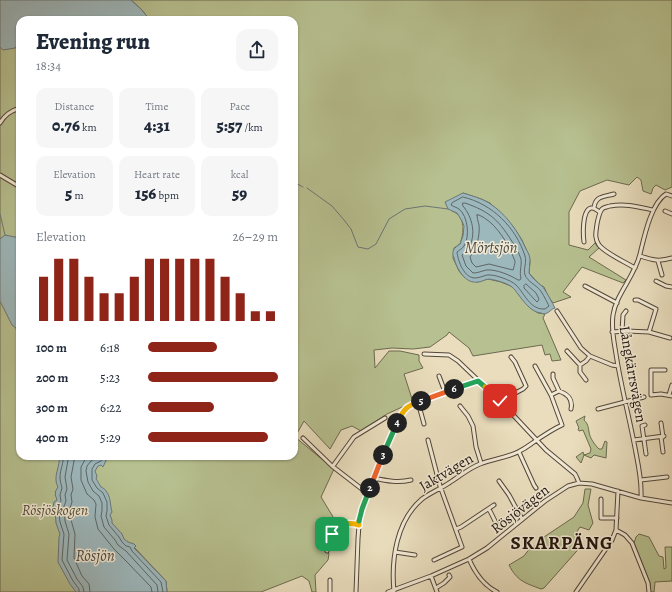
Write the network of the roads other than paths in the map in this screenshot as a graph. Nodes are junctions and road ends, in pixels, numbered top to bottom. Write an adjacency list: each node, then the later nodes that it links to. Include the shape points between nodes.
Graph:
1 (16, 109): 2 (street, via 9,112)
2 (0, 123)
3 (0, 175): 4 (street)
4 (16, 185)
5 (614, 194): 7 (street, via 597,199)
6 (672, 196): 8 (street, Långkärrsvägen, via 666,194)
7 (594, 208): 10 (street); 12 (street, via 588,210 585,217)
8 (653, 210): 10 (street, via 623,204 604,207); 13 (street, Långkärrsvägen)
9 (665, 211): 11 (street)
10 (600, 212): 16 (street, via 595,239 614,256)
11 (672, 214)
12 (584, 242)
13 (640, 256): 15 (street); 16 (street, Långkärrsvägen)
14 (672, 258): 15 (street)
15 (658, 260): 17 (street)
16 (635, 268): 22 (street, Långkärrsvägen)
17 (662, 274)
18 (656, 281): 20 (street)
19 (586, 286): 22 (street)
20 (672, 287)
21 (635, 300): 27 (street, via 656,310)
22 (617, 303): 26 (street, Långkärrsvägen, via 613,314)
23 (557, 311): 31 (street, via 581,348)
24 (626, 311): 25 (street, via 623,315)
25 (622, 331): 26 (street); 27 (street)
26 (612, 332): 35 (street, Långkärrsvägen)
27 (649, 332): 28 (street)
28 (670, 338)
29 (567, 351): 33 (street)
30 (424, 354): 40 (street, via 449,355)
31 (590, 356): 33 (street); 35 (street, via 612,366)
32 (511, 357): 47 (street, via 526,386)
33 (580, 365): 39 (street, via 580,372)
34 (535, 366): 44 (street)
35 (618, 366): 49 (street, Långkärrsvägen)
36 (665, 370): 45 (street, via 651,370 651,395)
37 (553, 374): 42 (street)
38 (439, 376): 43 (street)
39 (586, 380)
40 (478, 381): 43 (street); 47 (street)
41 (672, 385): 45 (street)
42 (559, 391): 44 (street); 51 (street, via 568,396)
43 (445, 392): 48 (street)
44 (551, 395): 61 (street, Jaktvägen, via 562,425)
45 (671, 395)
46 (644, 397): 49 (street)
47 (500, 401): 61 (street)
48 (418, 402): 55 (street); 69 (street, via 404,410)
49 (625, 402): 52 (street); 62 (street, Långkärrsvägen)
50 (460, 406): 66 (street, via 473,426)
51 (571, 409)
52 (598, 409)
53 (385, 418): 67 (street, via 354,438)
54 (661, 423): 57 (street)
55 (424, 424)
56 (645, 425): 59 (street, via 642,426)
57 (662, 437): 59 (street); 64 (street)
58 (303, 438): 67 (street)
59 (643, 439): 62 (street); 65 (street)
60 (428, 440): 74 (street)
61 (536, 440): 63 (street, Jaktvägen); 73 (street, via 575,474)
62 (634, 440): 71 (street, Långkärrsvägen)
63 (518, 452): 66 (street, Jaktvägen); 75 (street)
64 (663, 452)
65 (646, 454)
66 (481, 463): 74 (street, Jaktvägen)
67 (333, 466): 77 (street)
68 (668, 477): 71 (street)
69 (374, 478): 70 (street, via 387,482); 77 (street)
70 (411, 480)
71 (641, 480): 78 (street, Långkärrsvägen)
72 (499, 481): 84 (street)
73 (579, 483): 76 (street); 84 (street, Rösjövägen, via 568,486)
74 (441, 488): 87 (street); 90 (street, Jaktvägen, via 423,498 413,508 400,532)
75 (536, 488)
76 (618, 491): 78 (street); 83 (street)
77 (367, 493): 85 (street)
78 (641, 498): 80 (street)
79 (602, 499): 83 (street, via 601,518)
80 (672, 503)
81 (494, 505): 82 (street)
82 (488, 509): 86 (street); 87 (street)
83 (617, 518): 88 (street)
84 (522, 519): 92 (street, Rösjövägen, via 487,548)
85 (359, 525): 89 (street, via 343,524 335,530); 100 (street)
86 (497, 525)
87 (456, 529): 93 (street, via 462,547)
88 (616, 530): 103 (street, via 612,540); 104 (street, via 632,543 648,583)
89 (327, 551)
90 (395, 552): 91 (street); 98 (street, Jaktvägen)
91 (415, 555)
92 (469, 558): 95 (street, Rösjövägen); 102 (street, via 482,581)
93 (434, 560)
94 (449, 575): 97 (street, via 450,577)
95 (431, 576): 97 (street); 98 (street, Rösjövägen)
96 (330, 580): 99 (street)
97 (437, 590)
98 (394, 591): 101 (street, Rösjövägen)
99 (330, 592)
100 (356, 592)
101 (388, 592)
102 (497, 592)
103 (576, 592)
104 (649, 592)

